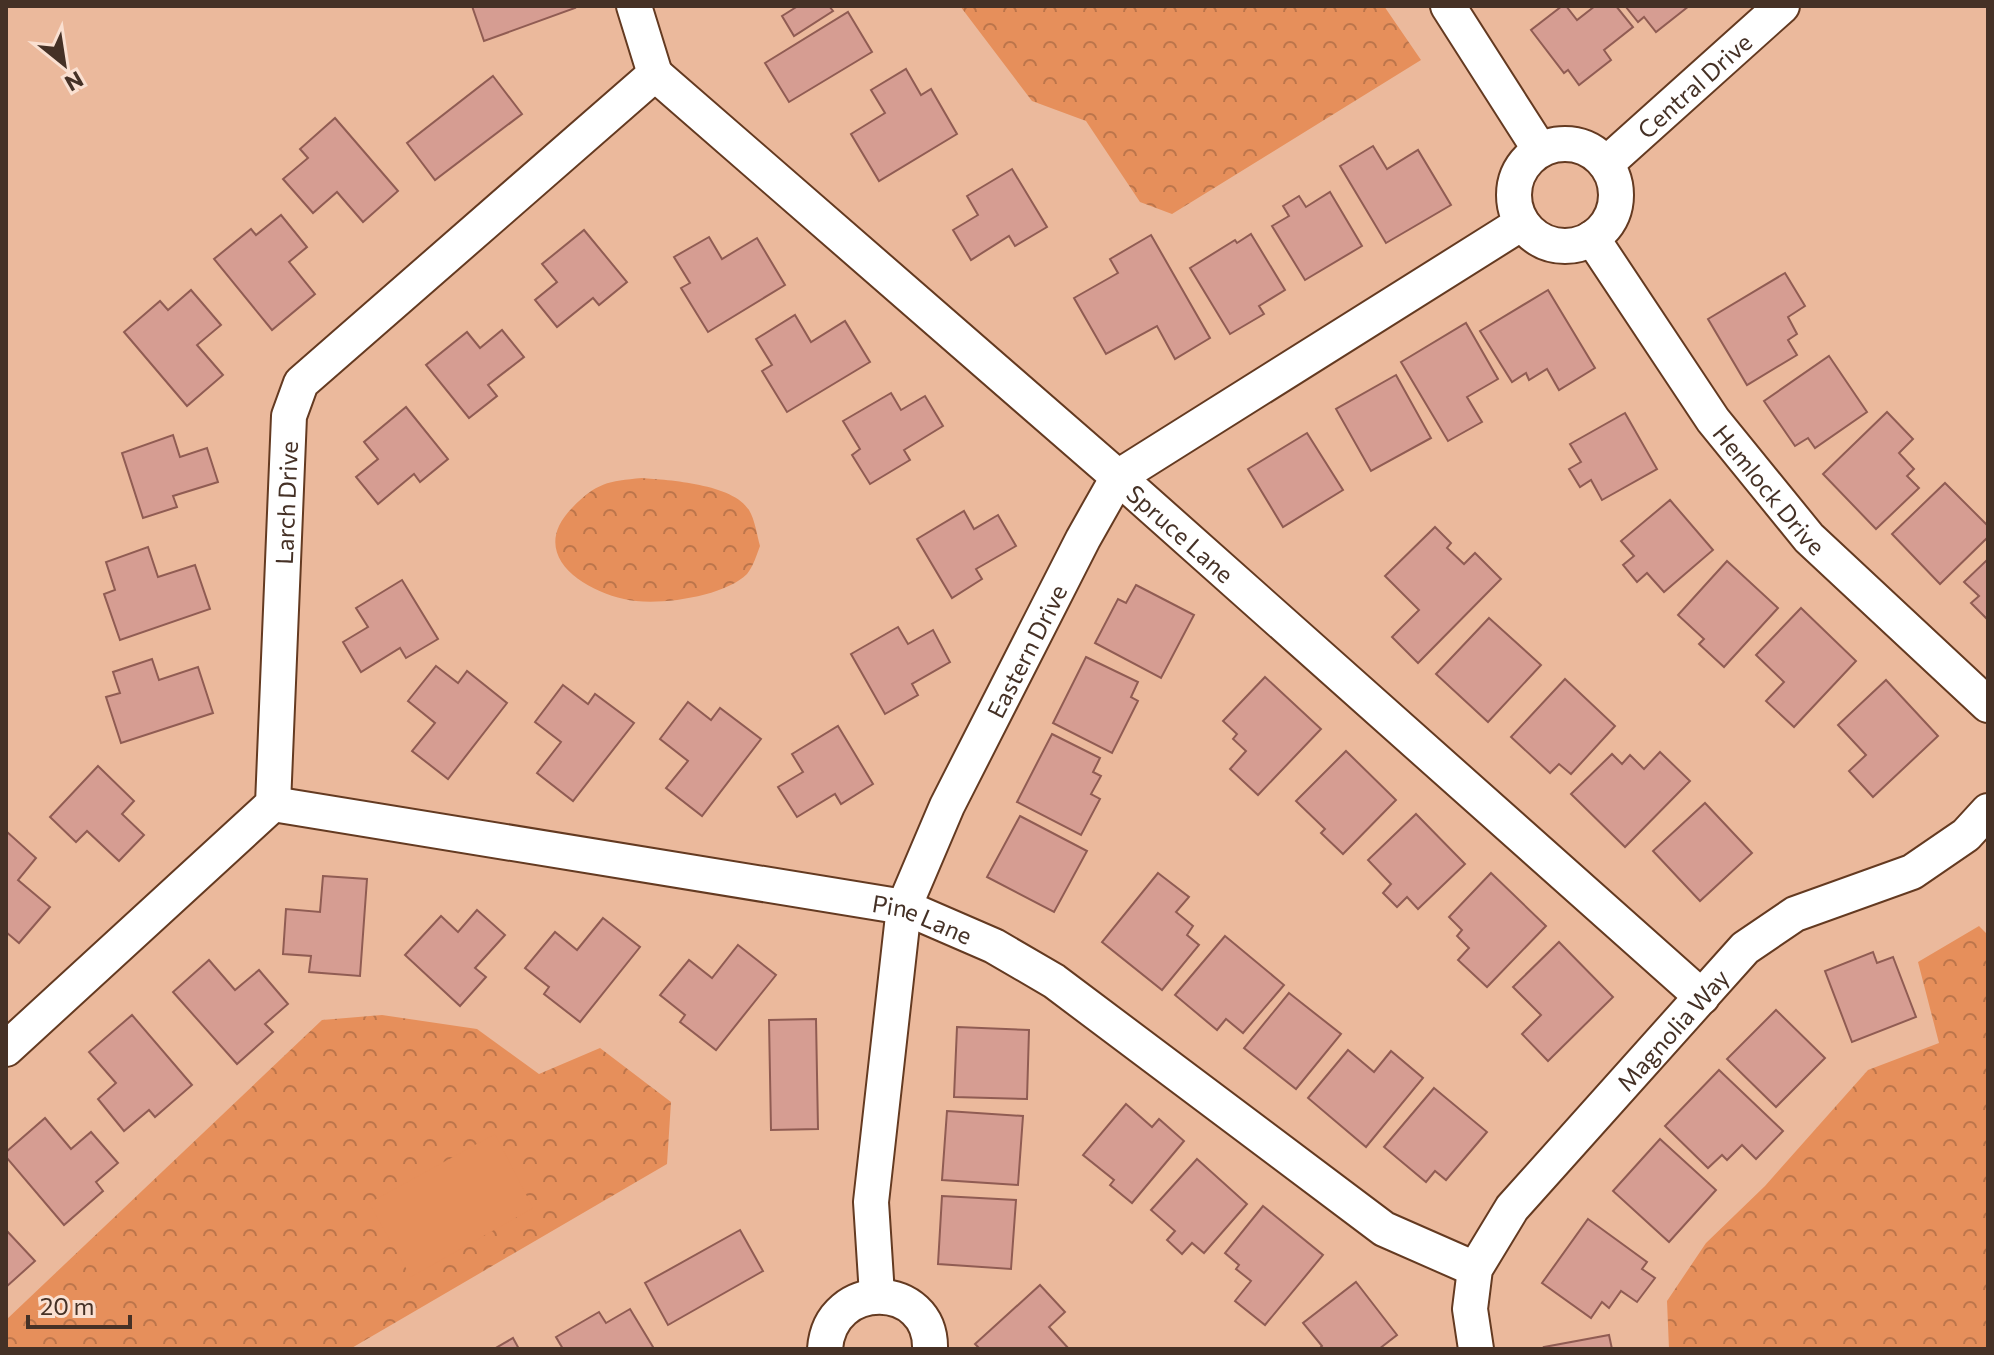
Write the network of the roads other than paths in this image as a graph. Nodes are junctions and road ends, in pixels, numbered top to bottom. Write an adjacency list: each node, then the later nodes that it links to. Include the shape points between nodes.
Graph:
1 (634, 6): 4 (street)
2 (1448, 6): 5 (street)
3 (1782, 6): 6 (street, Central Drive)
4 (655, 74): 9 (street, Spruce Lane); 11 (street, Larch Drive, via 301,383 289,416)
5 (1540, 150): 6 (street, via 1568,143); 7 (street, via 1518,174 1515,207)
6 (1606, 164): 8 (street, via 1614,179 1613,212)
7 (1522, 223): 8 (street, via 1532,234 1561,246); 9 (street, Eastern Drive)
8 (1592, 238): 10 (street, Hemlock Drive, via 1713,420 1809,538)
9 (1118, 477): 13 (street, Eastern Drive, via 947,806); 14 (street, Spruce Lane)
10 (1988, 705)
11 (273, 804): 13 (street, Pine Lane); 15 (street)
12 (1988, 811): 14 (street, Magnolia Way, via 1966,835 1912,872 1795,914 1745,948)
13 (904, 907): 16 (street, Pine Lane, via 994,946 1054,981 1384,1229); 17 (street, Eastern Drive, via 871,1202)
14 (1702, 997): 16 (street, Magnolia Way, via 1512,1208)
15 (6, 1049)
16 (1475, 1269): 20 (street, Magnolia Way, via 1470,1309)
17 (877, 1295): 18 (street, via 851,1302 835,1316); 19 (street, via 911,1308 925,1324)
18 (825, 1349)
19 (930, 1349)
20 (1476, 1349)

